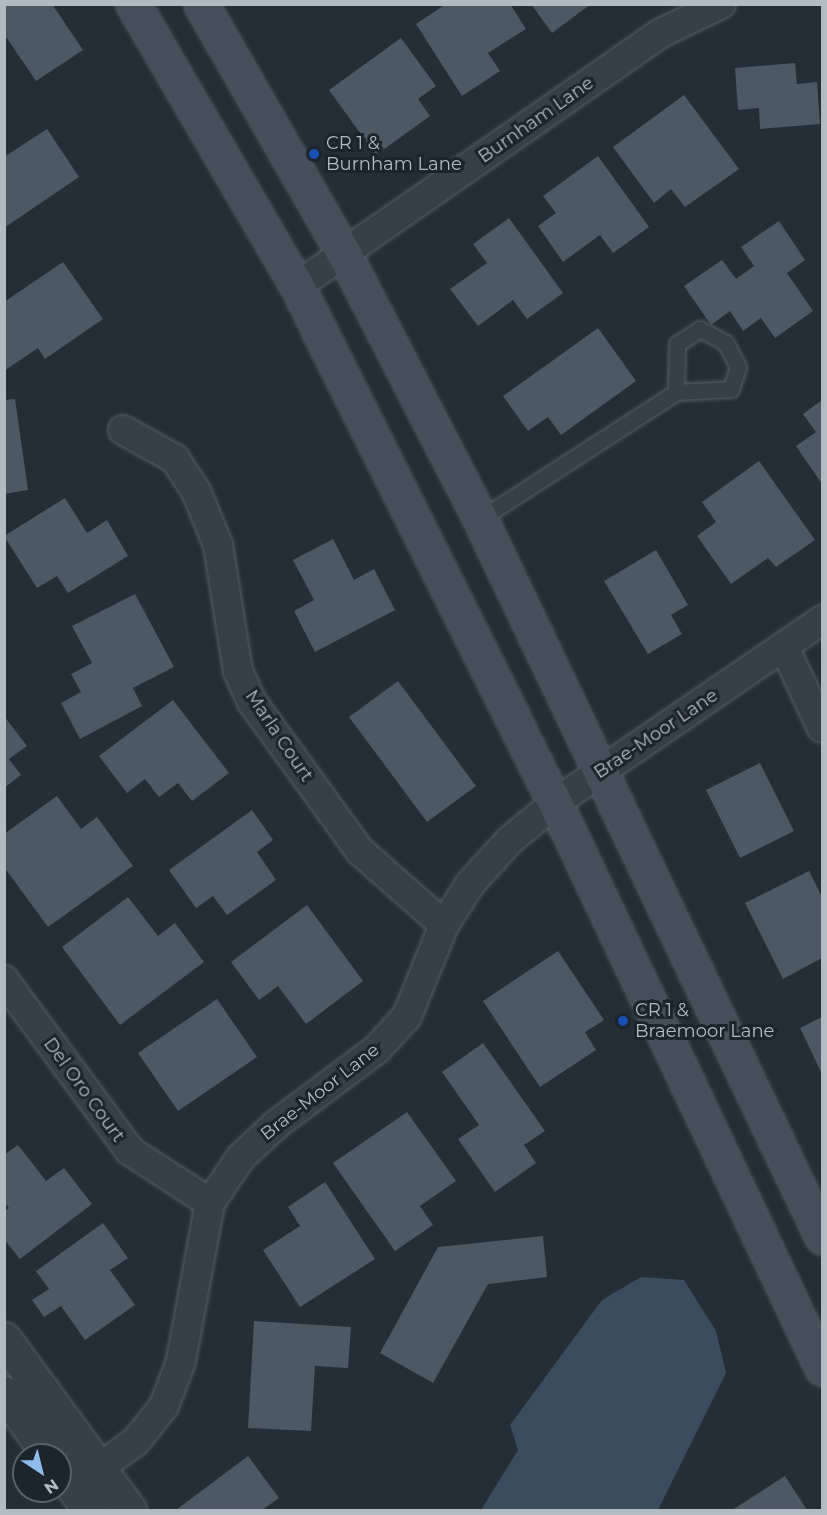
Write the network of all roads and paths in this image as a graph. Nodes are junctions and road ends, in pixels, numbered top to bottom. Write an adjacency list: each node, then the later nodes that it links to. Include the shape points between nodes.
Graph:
1 (133, 4): 5 (main road)
2 (201, 4): 4 (main road)
3 (721, 4): 4 (street, Burnham Lane, via 659,34)
4 (344, 254): 5 (street, Burnham Lane); 8 (main road)
5 (297, 286): 13 (main road)
6 (676, 392): 6 (lane, via 731,389 738,367 726,343 700,329 677,344); 8 (lane)
7 (123, 430): 14 (street, Marla Court, via 175,459 196,491 218,545 238,671 252,702 360,851)
8 (480, 519): 12 (main road)
9 (822, 620): 10 (street, Brae-Moor Lane)
10 (784, 647): 11 (street); 12 (street, Brae-Moor Lane)
11 (822, 728)
12 (601, 772): 13 (street, Brae-Moor Lane); 17 (main road)
13 (555, 803): 14 (street, Brae-Moor Lane, via 510,840 470,884); 19 (main road)
14 (444, 925): 16 (street, Brae-Moor Lane, via 407,1016 377,1050 278,1123 241,1157)
15 (4, 980): 16 (street, Del Oro Court, via 130,1151)
16 (210, 1203): 22 (street, Brae-Moor Lane, via 180,1361 164,1406 136,1441)
17 (822, 1237)
18 (4, 1339): 22 (street)
19 (822, 1368)
20 (4, 1393): 21 (street)
21 (41, 1443)
22 (80, 1484): 23 (street)
23 (129, 1510)

